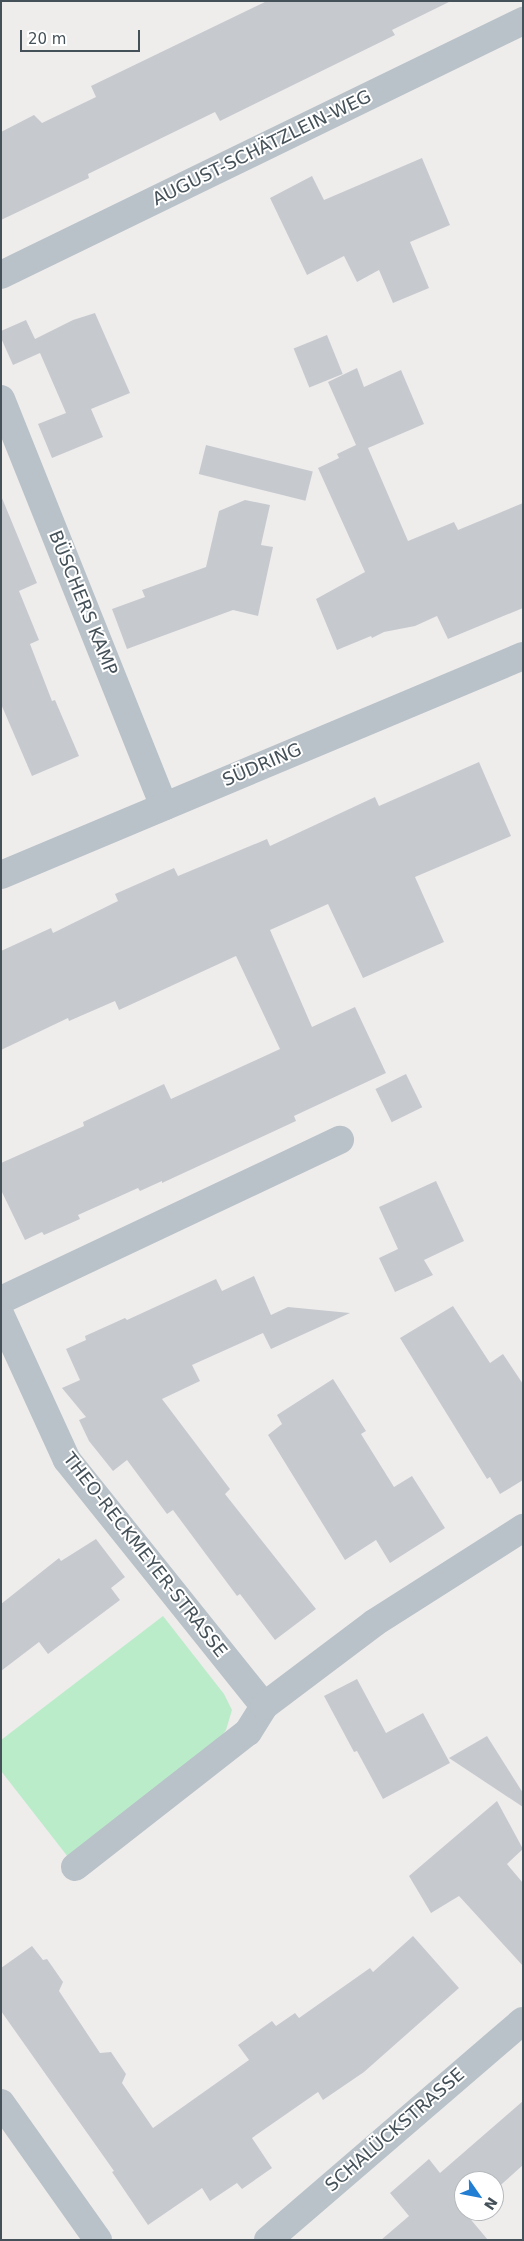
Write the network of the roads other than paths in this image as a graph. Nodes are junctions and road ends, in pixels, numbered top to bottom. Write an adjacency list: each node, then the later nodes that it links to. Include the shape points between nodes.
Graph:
1 (523, 21): 2 (street, AUGUST-SCHÄTZLEIN-WEG)
2 (1, 276)
3 (1, 399): 5 (street, BÜSCHERS KAMP)
4 (523, 656): 5 (street, SÜDRING)
5 (164, 806): 6 (street, SÜDRING)
6 (1, 875)
7 (340, 1140): 8 (street)
8 (1, 1300)
9 (1, 1316): 11 (street, THEO-RECKMEYER-STRASSE, via 67,1460)
10 (523, 1528): 11 (street, via 374,1623)
11 (264, 1706): 12 (street, via 248,1732)
12 (75, 1867)
13 (523, 2021): 16 (street, SCHALÜCKSTRASSE)
14 (1, 2103): 15 (street)
15 (98, 2240)
16 (268, 2240)

